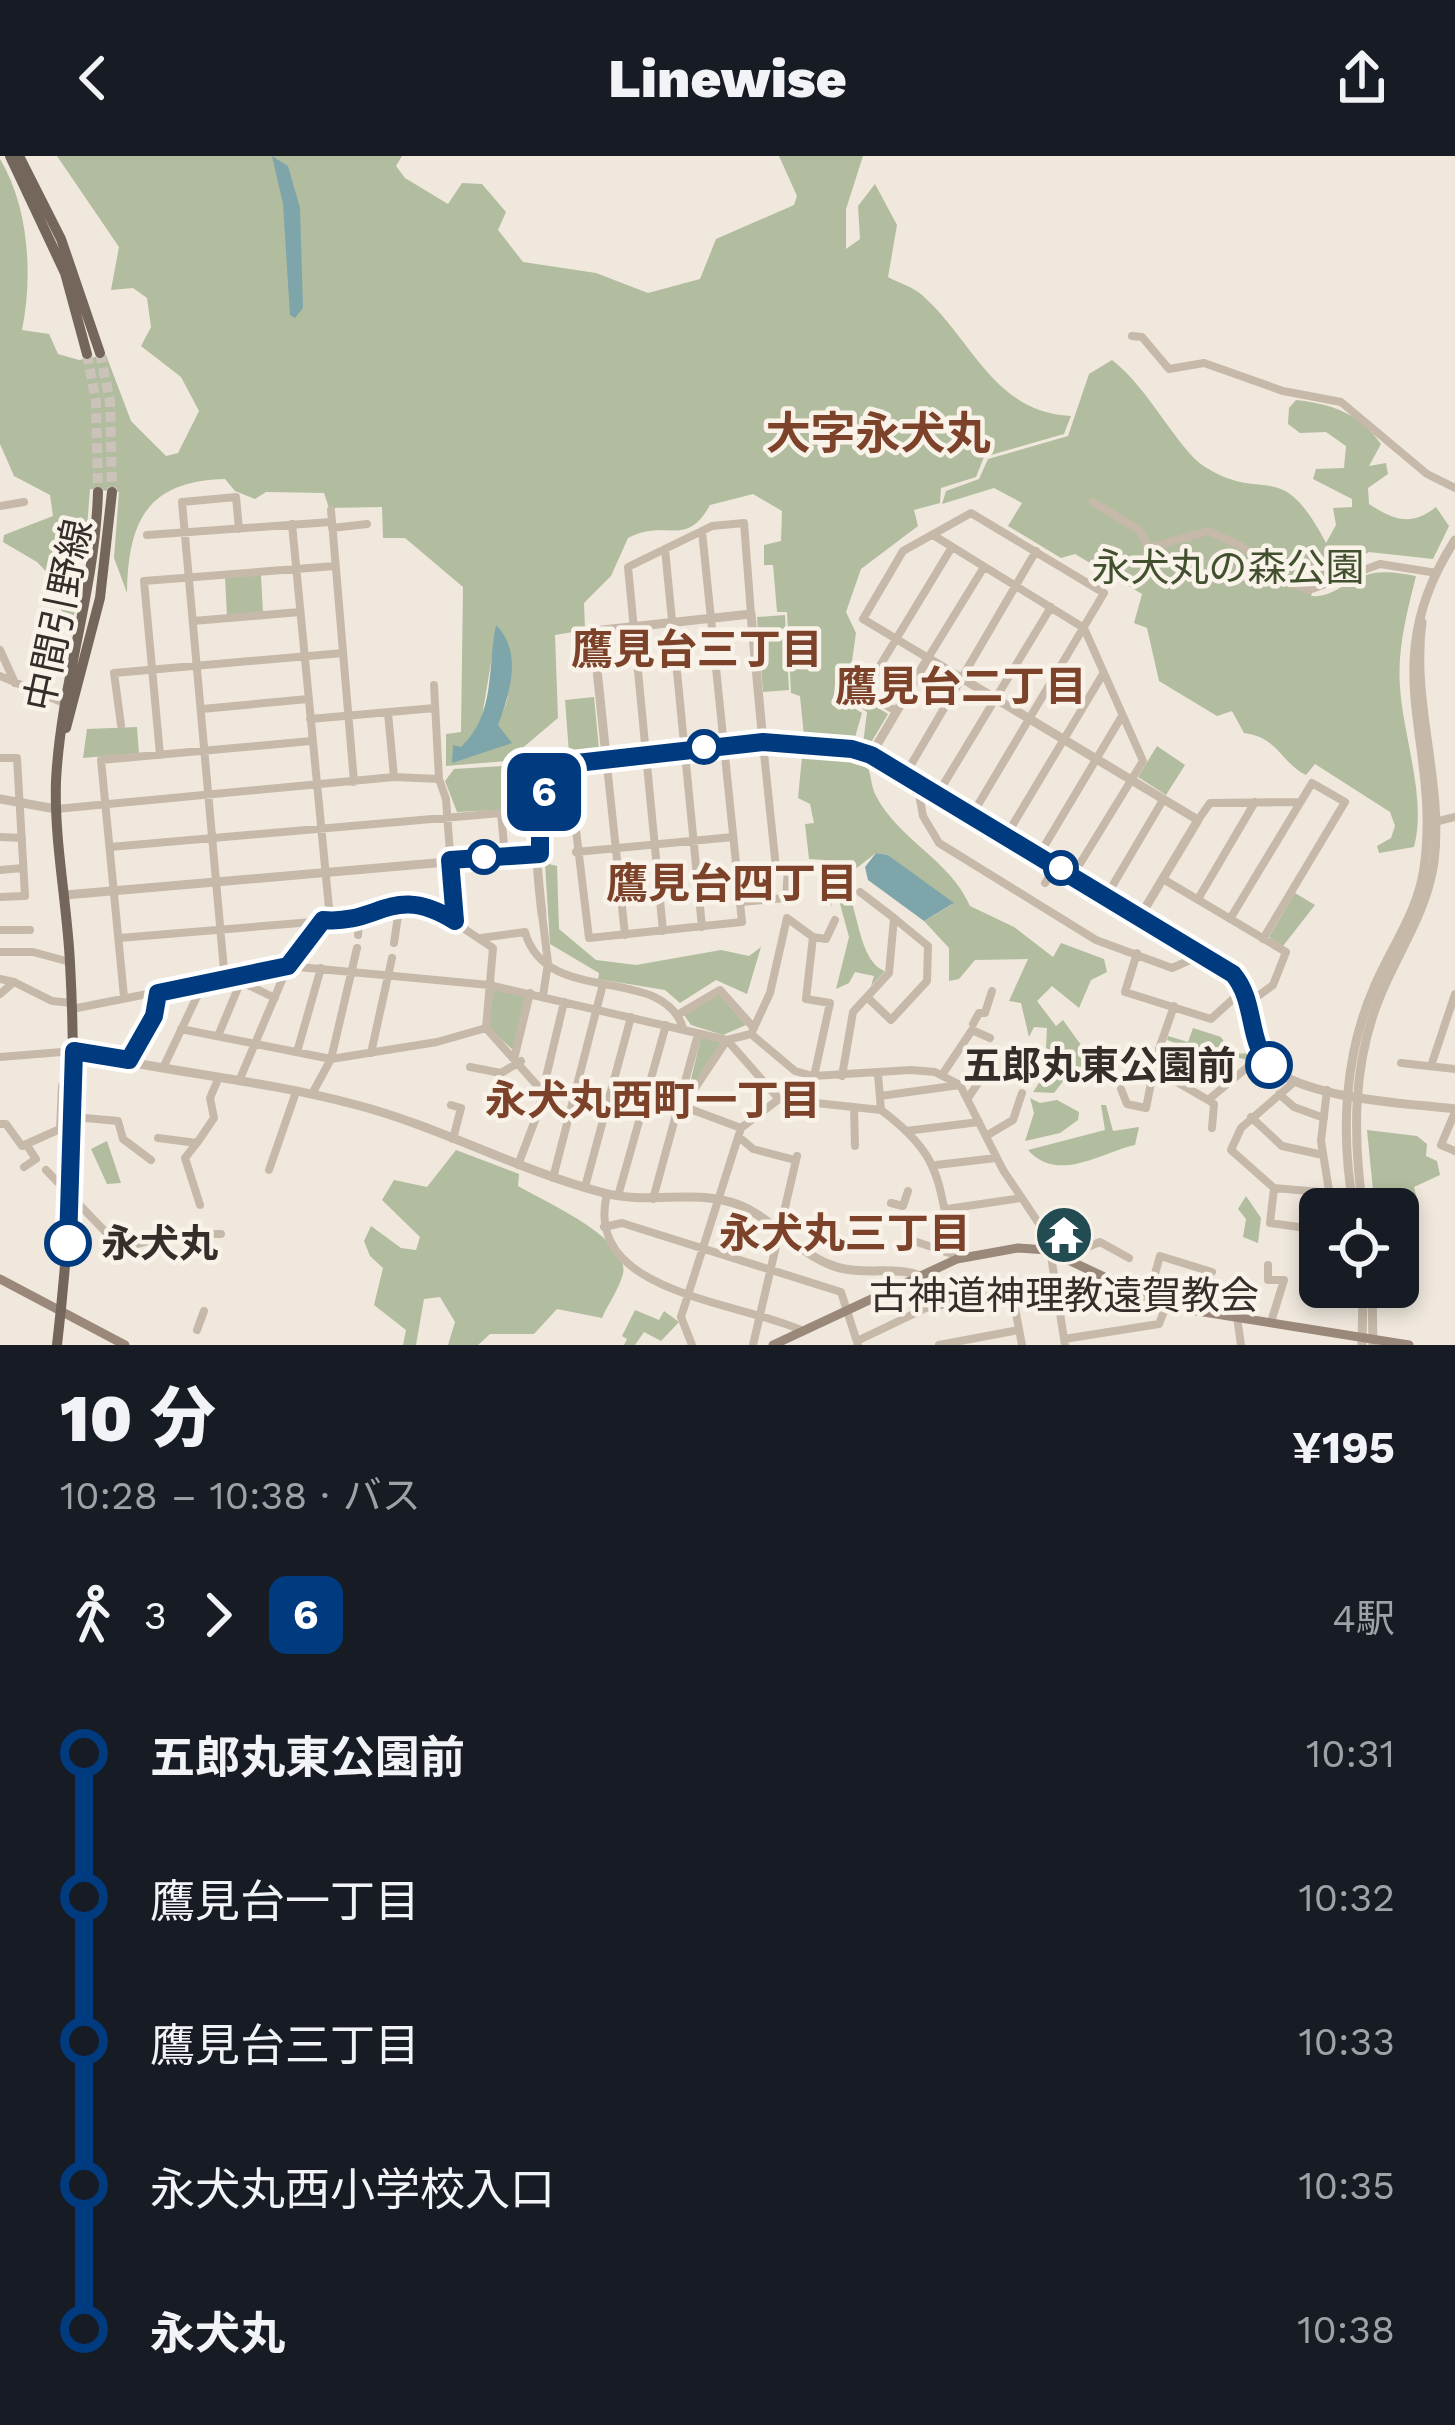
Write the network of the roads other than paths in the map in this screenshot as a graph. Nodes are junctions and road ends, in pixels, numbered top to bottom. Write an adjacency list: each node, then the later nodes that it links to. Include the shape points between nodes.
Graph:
1 (10, 156): 2 (main road, via 94,354 62,239)
2 (19, 156)
3 (1132, 336): 4 (street, via 1169,369 1204,363 1341,402)
4 (1455, 488)
5 (98, 493): 51 (main road, 中間引野線, via 89,596)
6 (112, 493): 65 (main road, 中間引野線, via 100,598)
7 (24, 502): 9 (street)
8 (1093, 502): 26 (street, via 1139,530 1149,548 1199,531 1227,536 1293,587 1331,586 1380,564)
9 (0, 506)
10 (332, 510): 13 (street)
11 (292, 524): 13 (street); 14 (street); 25 (street)
12 (367, 524): 13 (street)
13 (332, 525): 23 (street)
14 (239, 529): 16 (street); 16 (street, via 236,497 182,502)
15 (703, 531): 21 (street); 31 (street, via 744,523); 32 (street)
16 (184, 533): 17 (street); 27 (street)
17 (147, 535)
18 (932, 535): 20 (street); 22 (street, via 971,513); 37 (street, via 903,551 863,619)
19 (1455, 540): 26 (street)
20 (952, 548): 24 (street); 37 (street)
21 (665, 549): 34 (street); 35 (street, via 628,567)
22 (1036, 551): 28 (street); 36 (street, via 1104,593)
23 (334, 566): 25 (street); 39 (street)
24 (984, 567): 28 (street); 41 (street)
25 (297, 568): 27 (street); 30 (street)
26 (1437, 573): 95 (street, via 1419,664)
27 (188, 577): 33 (street); 43 (street, via 144,581)
28 (1016, 586): 29 (street); 46 (street)
29 (1052, 608): 36 (street); 49 (street)
30 (300, 612): 33 (street); 40 (street)
31 (751, 614): 32 (street); 63 (street)
32 (711, 618): 34 (street); 64 (street)
33 (193, 621): 42 (street)
34 (673, 622): 35 (street); 66 (street)
35 (633, 626): 68 (street); 71 (street, via 593,631)
36 (1084, 628): 44 (street); 58 (street)
37 (895, 638): 41 (street); 54 (street, via 864,692)
38 (0, 650): 47 (street)
39 (343, 653): 40 (street); 57 (street)
40 (304, 655): 42 (street); 50 (street)
41 (928, 658): 46 (street); 54 (street)
42 (197, 665): 43 (street); 53 (street)
43 (153, 670): 60 (street, via 114,673); 69 (street)
44 (1104, 673): 56 (street); 61 (street)
45 (0, 676): 47 (street)
46 (961, 677): 49 (street); 75 (street)
47 (15, 683): 51 (street)
48 (434, 686): 52 (street)
49 (996, 698): 58 (street); 83 (street)
50 (308, 699): 53 (street); 59 (street)
51 (64, 703): 65 (main road, 中間引野線)
52 (435, 708): 55 (street); 77 (street)
53 (201, 709): 67 (street)
54 (896, 711): 70 (street)
55 (388, 713): 57 (street); 76 (street)
56 (1123, 715): 73 (street); 78 (street, via 1143,761)
57 (348, 716): 59 (street); 79 (street)
58 (1029, 718): 61 (street); 91 (street)
59 (310, 719): 62 (street)
60 (122, 725)
61 (1063, 739): 73 (street); 98 (street)
62 (311, 741): 67 (street); 81 (street)
63 (763, 742): 64 (street); 70 (street); 113 (street)
64 (723, 746): 66 (street); 97 (street)
65 (59, 748): 90 (main road, 中間引野線)
66 (684, 749): 68 (street); 102 (street)
67 (205, 750): 69 (street); 82 (street)
68 (645, 753): 71 (street); 103 (street)
69 (160, 754): 89 (street, via 101,760)
70 (871, 755): 75 (street)
71 (606, 757): 74 (street); 105 (street)
72 (0, 758): 88 (street, via 16,758)
73 (1096, 759): 78 (street); 108 (street)
74 (568, 764): 106 (street); 107 (street, via 540,800)
75 (905, 775): 80 (street)
76 (394, 778): 77 (street); 79 (street)
77 (439, 779): 92 (street)
78 (1130, 780): 85 (street); 117 (street)
79 (355, 782): 81 (street)
80 (917, 783): 83 (street); 152 (street, via 939,843 1096,940)
81 (315, 784): 82 (street); 96 (street)
82 (209, 795): 89 (street); 100 (street)
83 (937, 795): 91 (street)
84 (0, 799): 88 (street)
85 (1163, 800): 94 (street); 124 (street)
86 (1255, 802): 87 (street); 94 (street, via 1210,803); 126 (street)
87 (1301, 802): 134 (street); 148 (street, via 1312,783 1345,802)
88 (22, 803): 90 (street); 101 (street)
89 (106, 804): 90 (street); 104 (street)
90 (56, 809): 123 (main road, 中間引野線)
91 (972, 815): 98 (street)
92 (447, 816): 96 (street); 109 (street, via 501,813); 110 (street)
93 (1455, 817): 95 (street)
94 (1198, 820): 118 (street)
95 (1432, 822): 230 (street, via 1429,889 1377,1002)
96 (321, 828): 100 (street); 116 (street)
97 (733, 836): 102 (street); 115 (street)
98 (1006, 836): 108 (street)
99 (0, 837): 101 (street)
100 (213, 837): 104 (street); 119 (street)
101 (22, 838): 112 (street)
102 (694, 841): 103 (street); 138 (street)
103 (655, 843): 105 (street); 142 (street)
104 (110, 847): 121 (street)
105 (616, 847): 106 (street); 144 (street)
106 (576, 852): 144 (street, via 584,933)
107 (540, 854): 109 (street); 130 (street)
108 (1040, 855): 111 (street)
109 (505, 856): 110 (street)
110 (450, 860): 116 (street); 137 (street)
111 (1057, 865): 117 (street); 120 (street)
112 (23, 868): 114 (street); 125 (street, via 25,896)
113 (776, 868): 115 (street); 128 (street, via 788,868 786,898)
114 (0, 869)
115 (737, 870): 128 (street)
116 (326, 871): 119 (street); 129 (street)
117 (1073, 875): 124 (street)
118 (1163, 879): 126 (street); 132 (street)
119 (216, 880): 121 (street); 140 (street)
120 (1045, 883)
121 (115, 890): 123 (street); 146 (street)
122 (860, 892): 133 (street)
123 (65, 895): 155 (main road, 中間引野線)
124 (1108, 895): 132 (street)
125 (0, 897)
126 (1198, 900): 134 (street)
127 (400, 902): 131 (street); 137 (street); 149 (street)
128 (741, 902): 138 (street, via 742,922)
129 (329, 908)
130 (542, 914): 156 (street)
131 (360, 915): 135 (street); 143 (street)
132 (1141, 915): 153 (street)
133 (894, 918): 175 (street, via 889,973); 175 (street, via 928,946 927,981 891,1019)
134 (1230, 919): 148 (street)
135 (323, 920): 140 (street); 157 (street)
136 (835, 920): 145 (street, via 826,939)
137 (455, 921): 147 (street)
138 (703, 927): 142 (street)
139 (30, 930): 141 (street)
140 (220, 930): 146 (street); 159 (street)
141 (0, 931)
142 (663, 931): 144 (street)
143 (358, 934)
144 (625, 935)
145 (813, 937): 190 (street, via 787,918); 216 (street, via 806,999 830,1004)
146 (118, 938): 174 (street)
147 (481, 938): 156 (street, via 526,932); 165 (street, via 493,948)
148 (1263, 939): 179 (street, via 1286,952 1273,986)
149 (394, 943)
150 (357, 948): 160 (street)
151 (0, 952): 155 (street)
152 (1137, 952): 153 (street, via 1172,968); 181 (street, via 1125,992)
153 (1204, 954): 168 (street)
154 (392, 958): 161 (street)
155 (70, 962): 180 (main road, 中間引野線)
156 (548, 963): 167 (street); 173 (street)
157 (288, 966): 158 (street); 163 (street); 176 (street)
158 (321, 968): 160 (street); 199 (street)
159 (224, 970)
160 (355, 970): 161 (street); 204 (street)
161 (390, 975): 165 (street); 200 (street)
162 (0, 980): 164 (street)
163 (243, 980): 166 (street); 176 (street); 193 (street)
164 (14, 982): 172 (street); 180 (street)
165 (489, 985): 171 (street); 187 (street)
166 (202, 987): 170 (street); 189 (street)
167 (602, 987): 182 (street); 183 (street, via 661,998)
168 (1246, 988): 179 (street); 181 (street, via 1210,1019)
169 (992, 991): 186 (street)
170 (158, 993): 174 (street); 205 (street)
171 (530, 993): 173 (street); 203 (street)
172 (0, 994)
173 (542, 996): 178 (street)
174 (124, 997): 180 (street)
175 (867, 997): 217 (street, via 853,1012)
176 (275, 998): 197 (street)
177 (1454, 999): 192 (street)
178 (565, 1002): 182 (street); 226 (street)
179 (1250, 1002): 201 (street)
180 (72, 1006): 198 (main road, 中間引野線)
181 (1174, 1006): 236 (street, via 1159,1049 1163,1074)
182 (598, 1010): 184 (street); 231 (street)
183 (679, 1014): 188 (street); 190 (street, via 720,990)
184 (632, 1017): 185 (street); 235 (street)
185 (666, 1024): 188 (street); 239 (street)
186 (974, 1024)
187 (486, 1028): 200 (street); 203 (street)
188 (683, 1028): 191 (street)
189 (181, 1029): 193 (street); 211 (street)
190 (752, 1031): 196 (street); 216 (street, via 795,1072)
191 (698, 1034): 196 (street); 240 (street)
192 (1441, 1034): 194 (street); 208 (street)
193 (218, 1036): 197 (street)
194 (1455, 1036)
195 (990, 1038): 215 (street, via 972,1030)
196 (727, 1040): 234 (street); 240 (street)
197 (257, 1043): 199 (street); 219 (street)
198 (74, 1051): 202 (street); 205 (street); 244 (main road, 中間引野線)
199 (297, 1052): 204 (street)
200 (370, 1053): 204 (street)
201 (1261, 1056): 220 (street); 236 (street)
202 (3, 1057): 209 (street)
203 (518, 1058): 207 (street, via 501,1072); 226 (street)
204 (331, 1059): 228 (street)
205 (129, 1060): 211 (street)
206 (1401, 1063): 208 (street)
207 (470, 1066)
208 (1431, 1066): 212 (street)
209 (0, 1067)
210 (989, 1067): 233 (street)
211 (163, 1068): 218 (street)
212 (1455, 1069)
213 (1153, 1072): 223 (street, via 1146,1108 1127,1105)
214 (878, 1074): 215 (street); 217 (street); 232 (street)
215 (942, 1075): 221 (street)
216 (813, 1076): 217 (street); 237 (street)
217 (842, 1076)
218 (219, 1077): 219 (street); 255 (street, via 210,1098 214,1118)
219 (239, 1081): 225 (street)
220 (1293, 1083): 224 (street); 229 (street)
221 (960, 1085): 232 (street); 233 (street)
222 (62, 1086): 256 (street, via 60,1129)
223 (1121, 1089)
224 (1327, 1090): 230 (street); 246 (street)
225 (296, 1091): 228 (street); 266 (street)
226 (543, 1092): 231 (street); 264 (street)
227 (1022, 1093): 252 (street, via 1013,1120)
228 (312, 1094): 254 (street)
229 (1279, 1094): 245 (street); 246 (street)
230 (1353, 1094): 243 (street); 271 (street)
231 (576, 1096): 235 (street); 267 (street)
232 (880, 1096): 242 (street)
233 (968, 1098): 247 (street)
234 (779, 1099): 237 (street); 251 (street)
235 (611, 1100): 239 (street); 268 (street)
236 (1208, 1100): 249 (street)
237 (808, 1104): 241 (street)
238 (451, 1105): 254 (street, via 461,1108)
239 (647, 1105): 240 (street); 274 (street)
240 (682, 1106): 251 (street); 278 (street)
241 (854, 1107): 242 (street); 257 (street)
242 (881, 1110): 250 (street)
243 (1455, 1110): 258 (street, via 1441,1145)
244 (74, 1117): 261 (street, via 118,1120 123,1139); 277 (main road, 中間引野線)
245 (1251, 1118): 259 (street, via 1282,1147); 269 (street, via 1231,1150)
246 (1324, 1118): 259 (street)
247 (979, 1122): 250 (street); 252 (street)
248 (0, 1124): 256 (street)
249 (1212, 1128)
250 (904, 1131): 262 (street)
251 (740, 1132): 275 (street); 284 (street, via 753,1149 796,1158)
252 (986, 1136): 260 (street)
253 (158, 1138): 255 (street)
254 (453, 1139): 264 (street)
255 (197, 1143): 280 (street, via 185,1158)
256 (26, 1144): 263 (street, via 36,1159)
257 (855, 1146)
258 (1455, 1151)
259 (1323, 1155): 270 (street)
260 (996, 1158): 262 (street); 276 (street)
261 (151, 1160)
262 (936, 1166): 281 (street)
263 (24, 1167)
264 (518, 1167): 267 (street)
265 (46, 1170): 277 (street)
266 (269, 1170)
267 (553, 1178): 268 (street)
268 (585, 1187): 274 (street)
269 (1274, 1188): 272 (street); 283 (street, via 1270,1223)
270 (1330, 1188)
271 (1357, 1188)
272 (1299, 1190)
273 (908, 1191): 279 (street, via 902,1206)
274 (613, 1195): 278 (street); 282 (street)
275 (718, 1198): 278 (street); 284 (street); 287 (street)
276 (1021, 1198): 281 (street); 288 (street, via 1048,1237)
277 (72, 1199): 285 (street, via 121,1248 176,1234); 305 (main road, 中間引野線)
278 (652, 1200)
279 (891, 1203)
280 (200, 1205)
281 (947, 1209): 289 (street)
282 (604, 1227): 287 (street, via 622,1223); 299 (street, via 636,1274)
283 (1299, 1227)
284 (778, 1231): 293 (street); 295 (street, via 836,1268)
285 (221, 1234)
286 (911, 1240): 289 (street)
287 (702, 1248): 293 (street); 299 (street)
288 (1047, 1250): 289 (main road); 290 (main road); 297 (street)
289 (956, 1257): 295 (main road)
290 (1062, 1257): 291 (street, via 1100,1242); 300 (main road)
291 (1129, 1258)
292 (1268, 1265): 309 (street, via 1268,1280 1284,1280)
293 (769, 1269): 304 (street, via 841,1292); 307 (street)
294 (1212, 1272): 300 (street, via 1160,1256)
295 (920, 1276): 304 (main road)
296 (0, 1279): 305 (main road)
297 (1054, 1284): 298 (street); 314 (street)
298 (1012, 1292): 311 (street); 315 (street, via 926,1308)
299 (688, 1294): 307 (street); 318 (street, via 681,1317)
300 (1148, 1299): 301 (main road)
301 (1166, 1306): 308 (main road); 314 (street, via 1159,1324)
302 (1365, 1308): 313 (street)
303 (1370, 1308): 313 (street)
304 (849, 1310): 312 (main road); 315 (street)
305 (61, 1311): 316 (main road, 中間引野線); 317 (main road)
306 (204, 1311): 310 (street)
307 (760, 1316): 312 (street); 319 (street)
308 (1237, 1317): 309 (main road); 324 (street)
309 (1271, 1322): 313 (main road)
310 (197, 1330)
311 (1019, 1330): 322 (street); 323 (street)
312 (803, 1331): 320 (main road); 321 (street)
313 (1368, 1341): 325 (main road)
314 (1065, 1342)
315 (857, 1343)
316 (57, 1345)
317 (124, 1345)
318 (692, 1345)
319 (753, 1345)
320 (773, 1345)
321 (806, 1345)
322 (939, 1345)
323 (1022, 1345)
324 (1241, 1345)
325 (1409, 1345)

